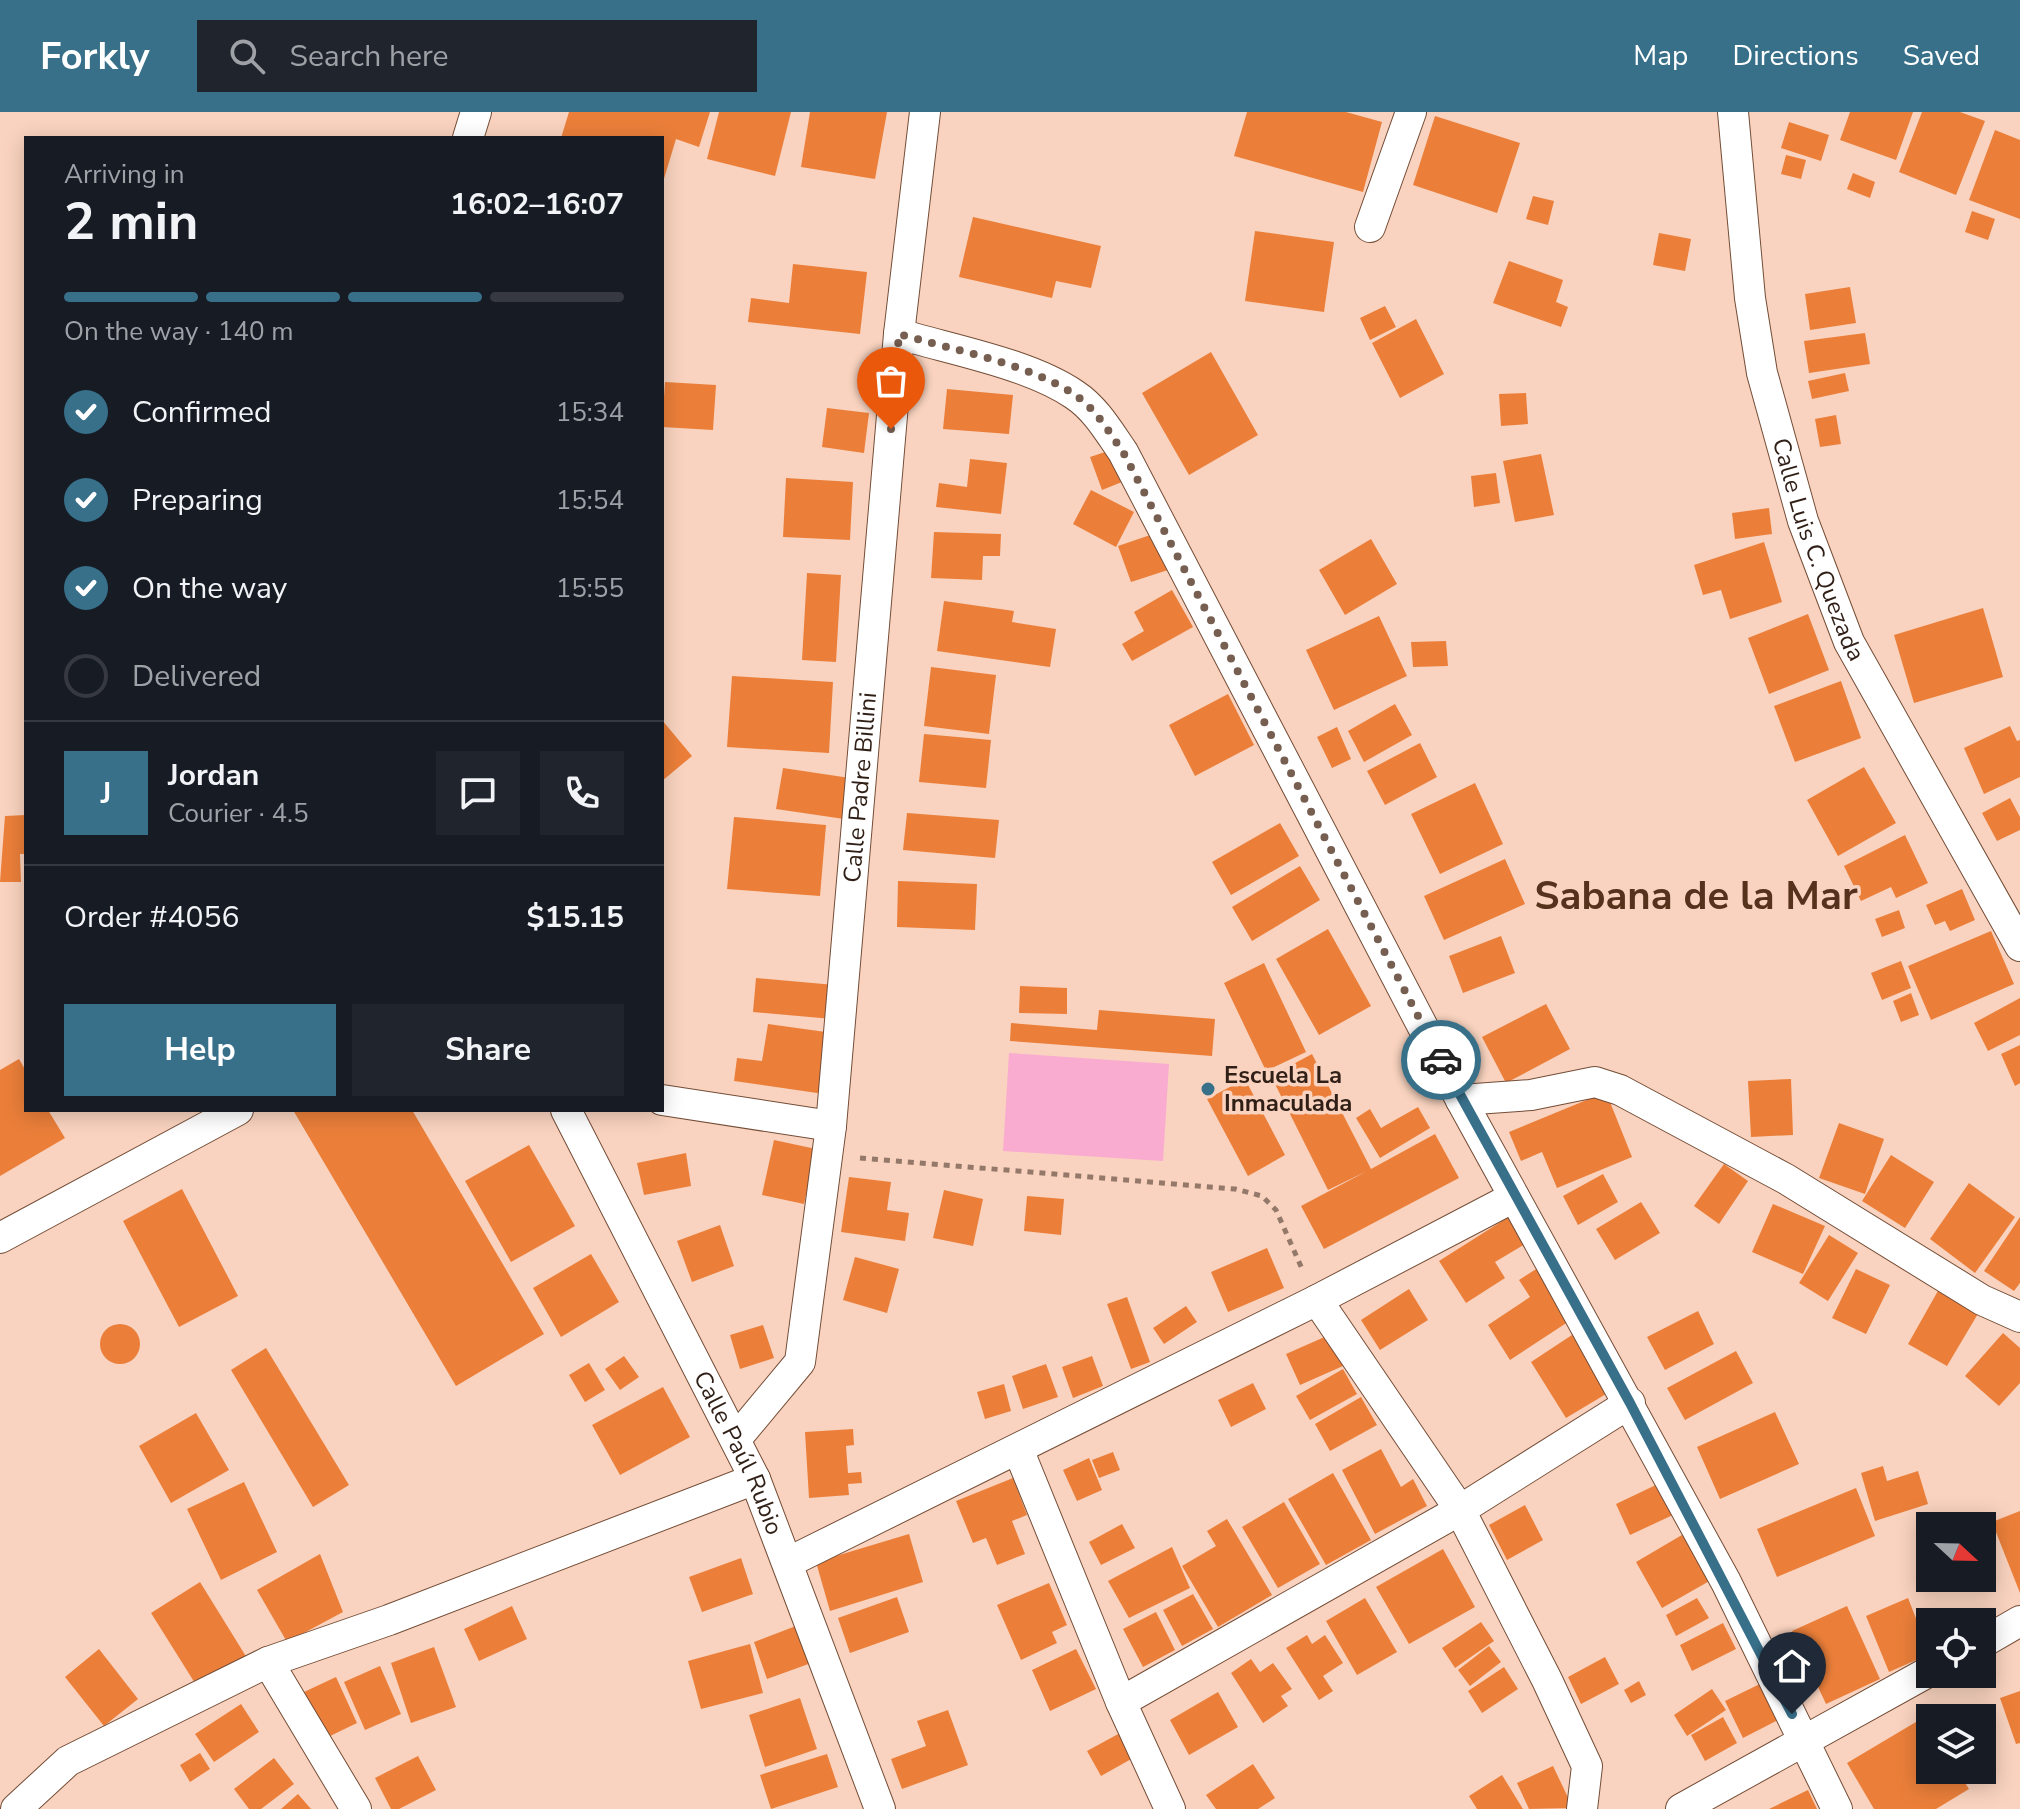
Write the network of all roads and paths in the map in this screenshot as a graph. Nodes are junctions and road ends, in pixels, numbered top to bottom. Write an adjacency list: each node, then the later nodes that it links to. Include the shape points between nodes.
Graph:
1 (476, 112): 5 (street)
2 (925, 112): 7 (street, Calle Padre Billini)
3 (1411, 112): 6 (street)
4 (1733, 112): 8 (street, Calle Luis C. Quezada, via 1762,373 1803,521 1849,642)
5 (469, 136)
6 (1370, 227)
7 (899, 334): 10 (street, via 1031,374 1075,395 1101,419 1123,452); 13 (street, Calle Padre Billini)
8 (2020, 946)
9 (664, 1100): 13 (street)
10 (1461, 1100): 14 (street); 17 (street, via 1531,1095 1595,1082 1620,1090 1786,1179 1982,1300)
11 (234, 1112): 15 (street)
12 (567, 1112): 19 (street, Calle Paúl Rubio)
13 (829, 1141): 16 (path, via 971,1170 1203,1185 1262,1196 1276,1210); 19 (street, Calle Padre Billini, via 800,1362)
14 (1514, 1197): 16 (street); 18 (street)
15 (0, 1238)
16 (1317, 1300): 20 (street); 22 (street)
17 (2020, 1317)
18 (1630, 1403): 22 (street); 29 (street)
19 (736, 1439): 21 (street, Calle Paúl Rubio)
20 (1018, 1449): 23 (street); 28 (street)
21 (755, 1479): 23 (street, Calle Paúl Rubio); 26 (street)
22 (1460, 1510): 28 (street); 34 (street, via 1587,1766)
23 (789, 1562): 32 (street, Calle Paúl Rubio)
24 (2020, 1621): 25 (street)
25 (1996, 1635)
26 (268, 1662): 30 (street, via 68,1761); 31 (street)
27 (1916, 1679): 29 (street)
28 (1121, 1702): 33 (street)
29 (1806, 1741): 35 (street); 36 (street)
30 (16, 1809)
31 (356, 1809)
32 (880, 1809)
33 (1170, 1809)
34 (1582, 1809)
35 (1681, 1809)
36 (1837, 1809)

